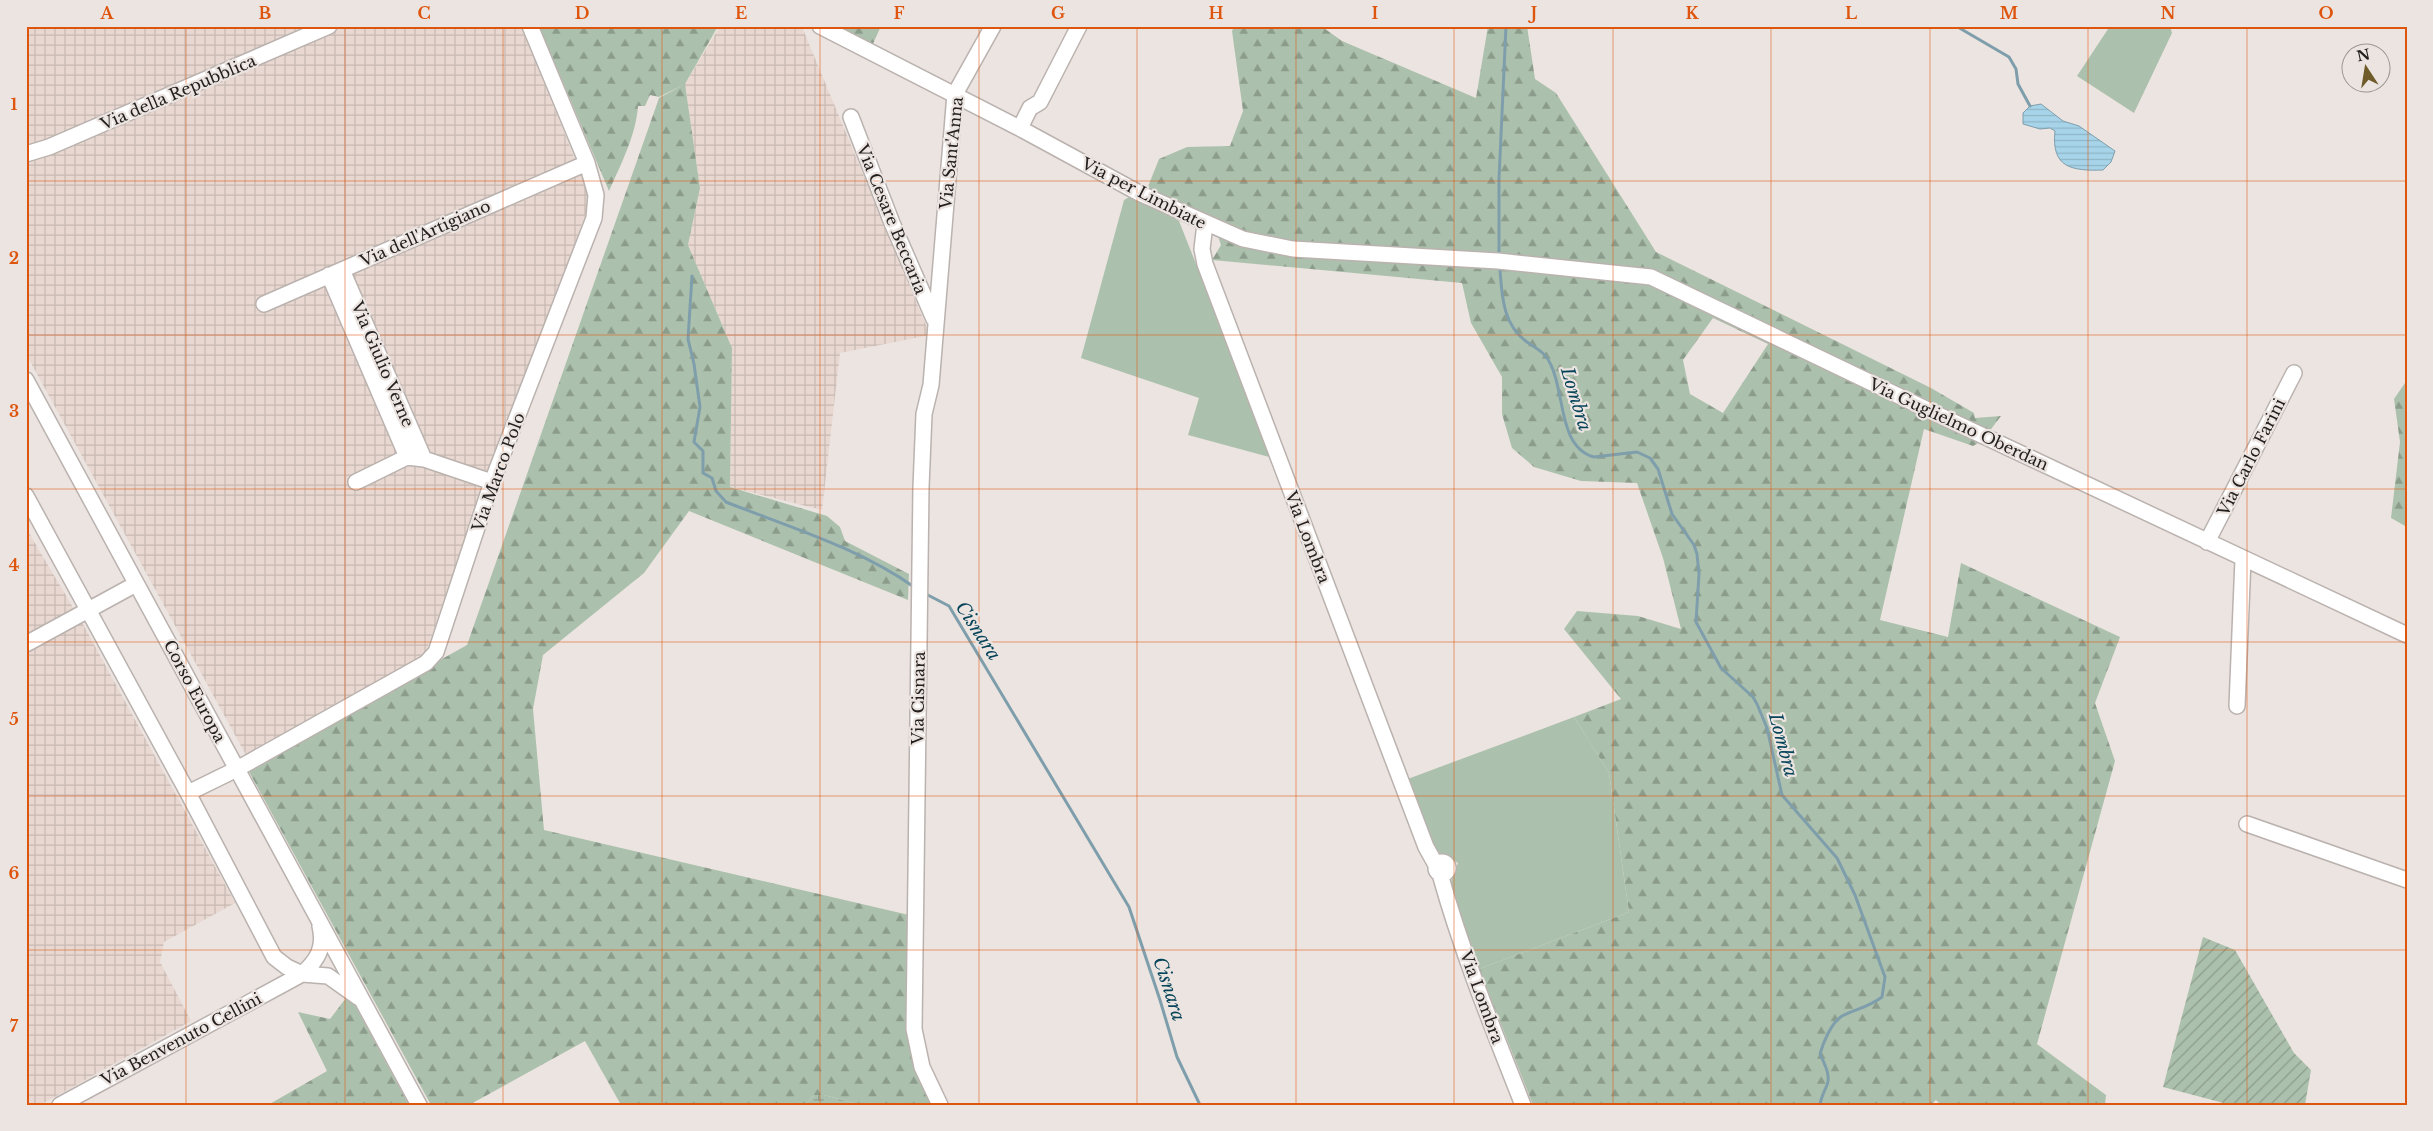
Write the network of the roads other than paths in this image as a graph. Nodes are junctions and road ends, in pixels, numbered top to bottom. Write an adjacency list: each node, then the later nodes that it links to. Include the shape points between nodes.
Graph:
1 (329, 26): 9 (street, Via della Repubblica, via 50,147)
2 (530, 26): 10 (street, Via Marco Polo)
3 (820, 26): 6 (street, Via per Limbiate)
4 (993, 26): 6 (street, Via Sant'Anna)
5 (1079, 26): 8 (street, via 1040,102 1030,108)
6 (955, 94): 8 (street, Via per Limbiate); 14 (street, Via Sant'Anna)
7 (851, 117): 16 (street, Via Cesare Beccaria)
8 (1020, 128): 11 (street, Via per Limbiate, via 1124,186)
9 (26, 154)
10 (587, 163): 13 (street, Via dell'Artigiano); 22 (street, Via Marco Polo, via 596,195 594,218)
11 (1205, 224): 12 (street, Via per Limbiate, via 1243,240 1293,249); 41 (street, Via Lombra, via 1202,249 1205,264 1426,847 1441,873 1477,988)
12 (1498, 261): 24 (street, Via Guglielmo Oberdan, via 1651,277)
13 (336, 272): 15 (street, Via dell'Artigiano); 19 (street, Via Giulio Verne); 20 (street, Via Giulio Verne)
14 (938, 288): 16 (street, Via Cisnara)
15 (264, 304)
16 (935, 322): 40 (street, Via Cisnara, via 931,385 924,414 919,576 914,1029 922,1067)
17 (2294, 373): 24 (street, Via Carlo Farini)
18 (26, 380): 26 (street, Corso Europa)
19 (407, 457): 20 (street); 21 (street)
20 (424, 459): 22 (street)
21 (356, 482)
22 (492, 482): 31 (street, Via Marco Polo, via 436,652 426,663)
23 (26, 496): 27 (street, Corso Europa)
24 (2207, 542): 25 (street, Via Guglielmo Oberdan)
25 (2243, 558): 28 (street, Via Guglielmo Oberdan); 30 (street)
26 (136, 584): 27 (street); 31 (street, Corso Europa)
27 (88, 611): 29 (street); 32 (street, Corso Europa)
28 (2407, 635)
29 (26, 644)
30 (2237, 706)
31 (237, 769): 32 (street, Via Marco Polo); 35 (street, Corso Europa)
32 (188, 793): 36 (street, Corso Europa, via 274,956)
33 (2247, 824): 34 (street)
34 (2407, 880)
35 (318, 914): 36 (street, via 322,947 314,964); 37 (street, Corso Europa)
36 (302, 974): 37 (street, Corso Europa, via 328,976); 38 (street, Via Benvenuto Cellini)
37 (364, 1002): 39 (street, Corso Europa)
38 (60, 1105)
39 (419, 1105)
40 (940, 1105)
41 (1523, 1105)

